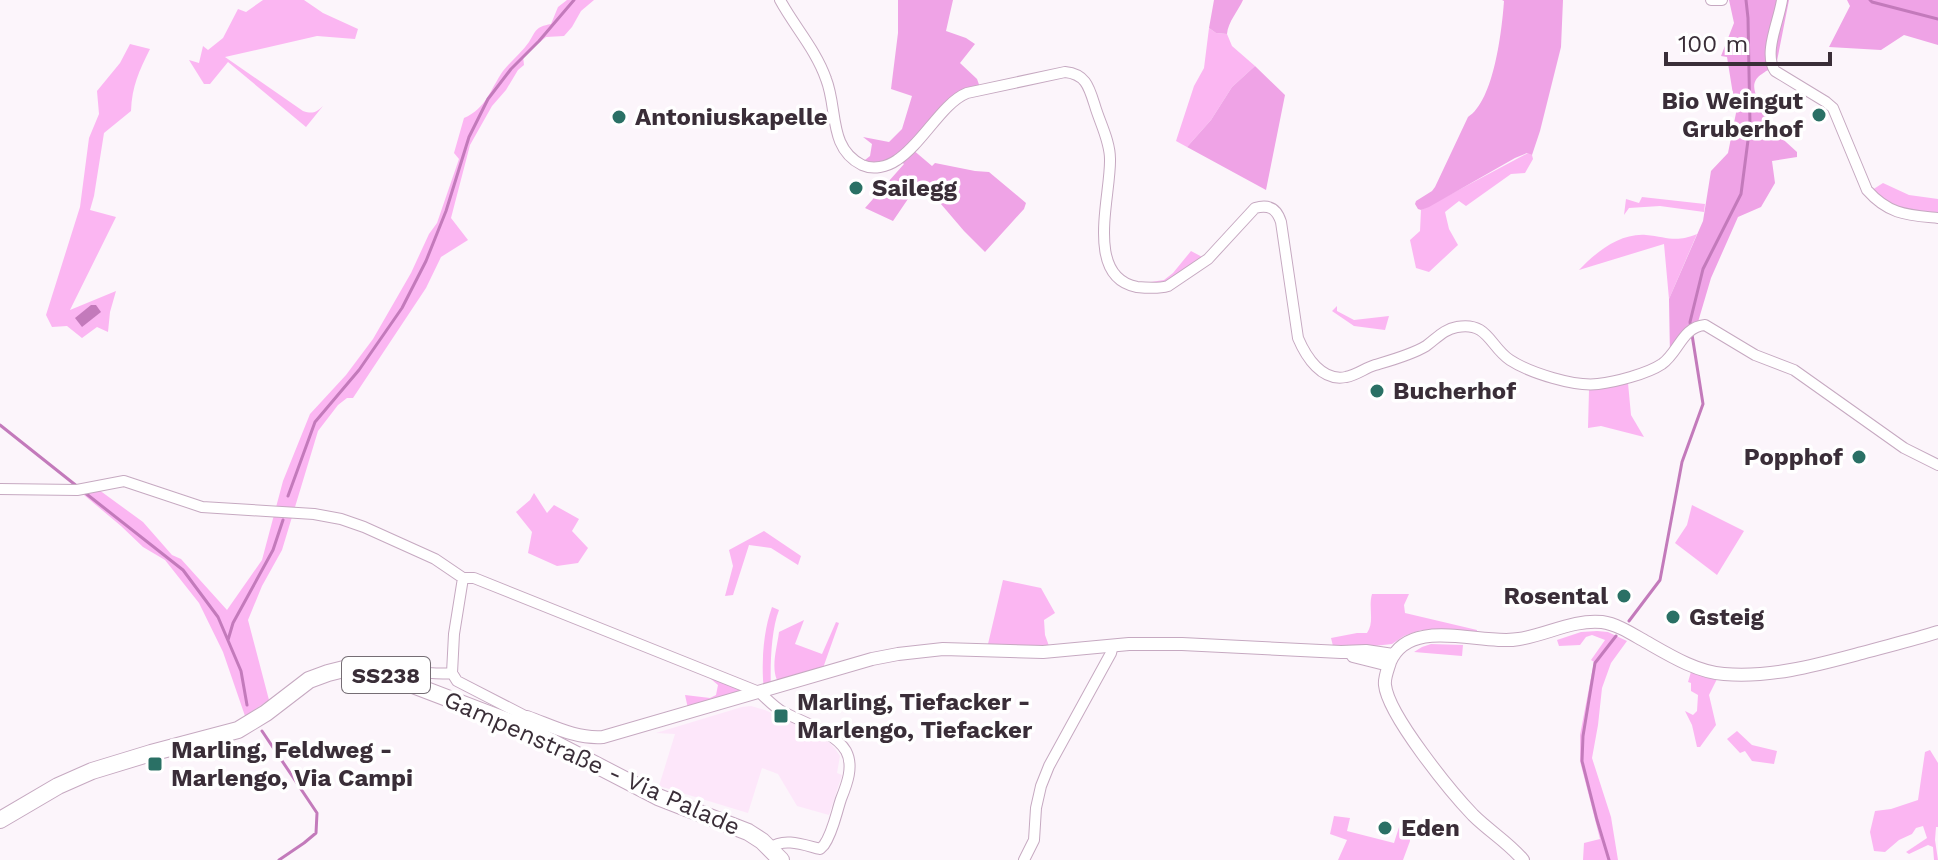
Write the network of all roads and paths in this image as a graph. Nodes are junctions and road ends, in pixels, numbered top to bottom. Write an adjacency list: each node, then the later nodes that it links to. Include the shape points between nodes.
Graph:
1 (780, 0): 6 (street, via 827,80 839,142 848,156 867,167 898,160 959,96 1065,72 1081,77 1109,149 1104,241 1107,260 1121,282 1168,286 1208,259 1255,208 1271,207 1281,222 1298,338 1313,365 1330,375 1344,378 1424,347 1447,329 1471,326 1508,359 1528,369 1576,385 1597,384 1661,365 1681,339 1705,325 1755,355 1794,370 1904,448)
2 (1711, 0): 3 (street)
3 (1722, 0)
4 (1782, 0): 5 (street, via 1770,53 1775,71 1833,108 1867,190 1877,201 1903,215)
5 (1938, 218)
6 (1938, 465)
7 (0, 489): 8 (street, via 77,490 124,481 202,507 341,519 435,559)
8 (463, 578): 12 (street); 14 (street)
9 (1938, 632): 11 (street, via 1800,670 1745,674 1702,669 1601,622 1518,640 1420,636)
10 (1113, 645): 11 (street, via 1341,652); 14 (street, via 1043,652 943,649 898,654); 18 (street, via 1049,766 1036,808 1034,840)
11 (1391, 660): 19 (street, via 1385,685 1403,726 1473,814)
12 (452, 673): 13 (street, via 399,672); 15 (street)
13 (392, 677): 15 (main road, Gampenstraße - Via Palade / SS238); 16 (main road, Gampenstraße - Via Palade / SS238, via 361,669 328,673 309,680 238,730 92,771)
14 (759, 692): 15 (street, via 603,737); 17 (street, via 835,740 849,761 824,845 820,849 777,843)
15 (525, 722): 17 (main road, Gampenstraße - Via Palade / SS238, via 658,797 748,832)
16 (0, 820)
17 (775, 854)
18 (1024, 860)
19 (1523, 860)

